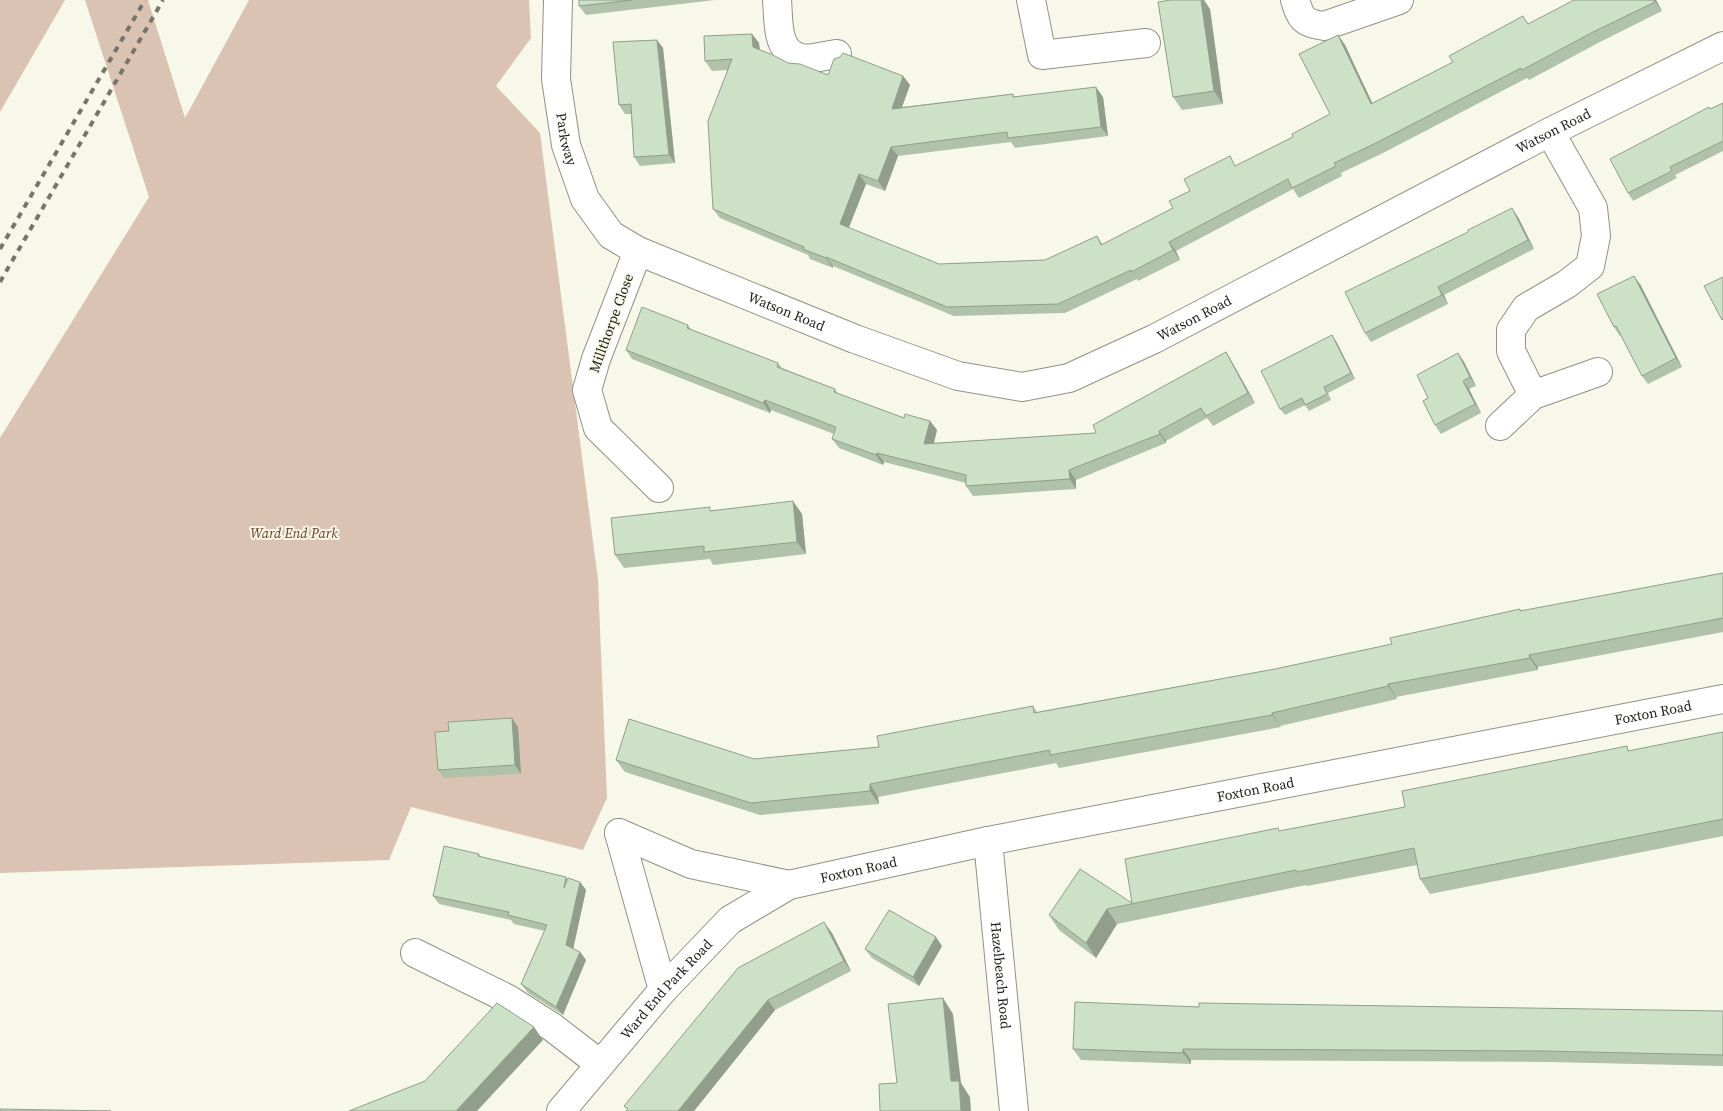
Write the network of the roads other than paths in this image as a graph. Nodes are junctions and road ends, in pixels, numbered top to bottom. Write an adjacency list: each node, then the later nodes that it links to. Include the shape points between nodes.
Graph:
1 (558, 0): 10 (street, Parkway, via 556,79 566,144 585,199 611,236)
2 (777, 0): 8 (street, via 781,41 787,51 802,58)
3 (1031, 0): 6 (street, via 1042,55)
4 (1295, 0): 5 (street, via 1300,16 1324,26)
5 (1399, 0)
6 (1146, 43)
7 (1723, 46): 9 (street, Watson Road)
8 (837, 54)
9 (1550, 132): 10 (street, Watson Road, via 1154,339 1069,378 1022,387 958,376 812,322); 12 (street, via 1593,208 1596,236 1590,266 1526,308 1510,330 1511,351)
10 (638, 251): 14 (street, Millthorpe Close, via 587,390 598,428)
11 (1598, 372): 12 (street)
12 (1533, 395): 13 (street)
13 (1500, 426)
14 (659, 488)
15 (1723, 699): 16 (street, Foxton Road)
16 (988, 841): 17 (street, Foxton Road); 22 (street, Hazelbeach Road)
17 (789, 884): 19 (street, Ward End Park Road, via 730,920); 19 (street, via 691,864 619,833)
18 (416, 953): 20 (street, via 508,999 552,1027)
19 (663, 990): 20 (street, Ward End Park Road)
20 (600, 1064): 21 (street, Ward End Park Road)
21 (561, 1111)
22 (1014, 1111)

